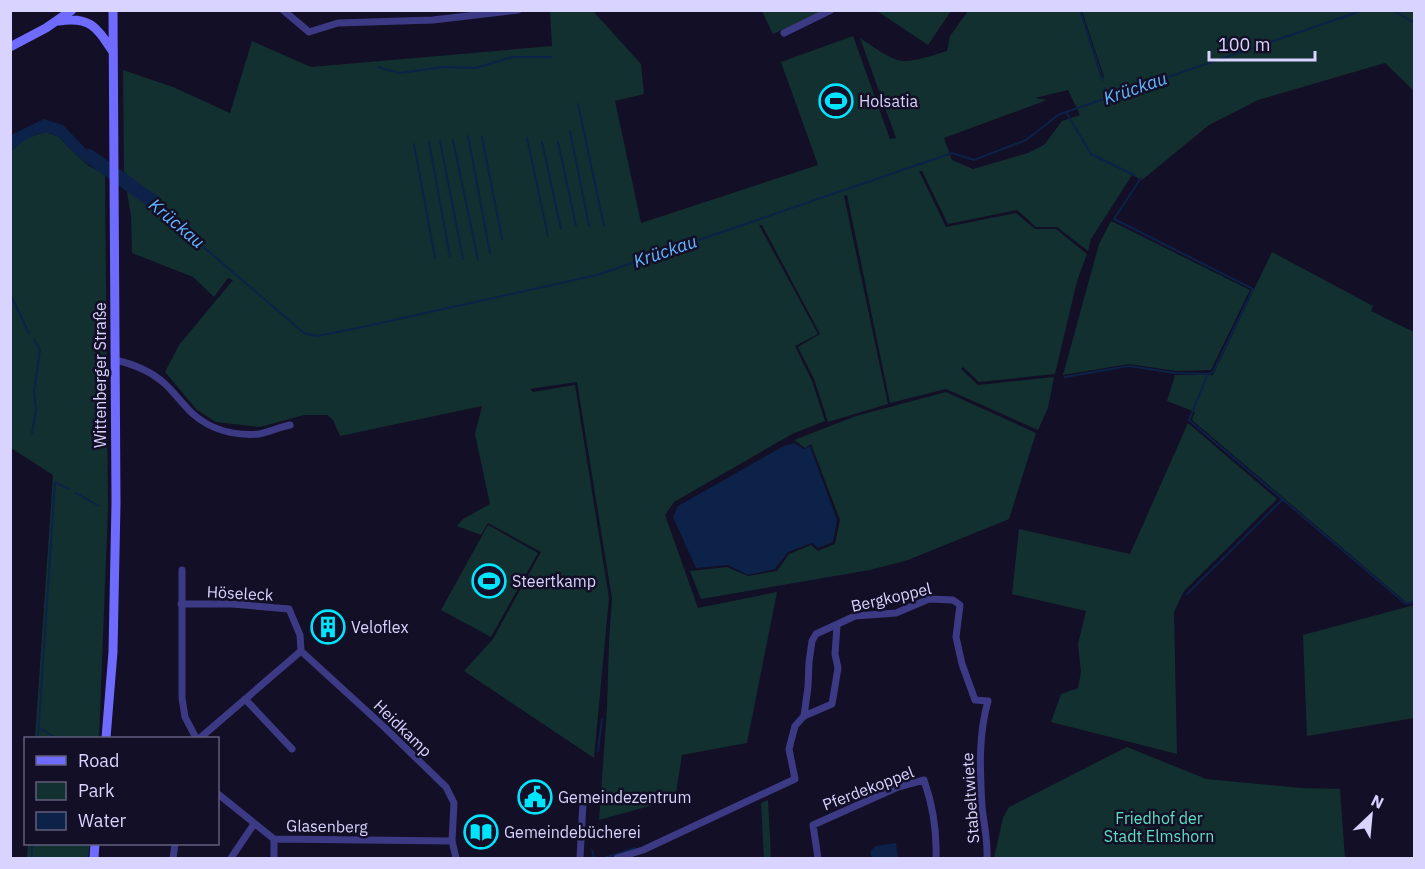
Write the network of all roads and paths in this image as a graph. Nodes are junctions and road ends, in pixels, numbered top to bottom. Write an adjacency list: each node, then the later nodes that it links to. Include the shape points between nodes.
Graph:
1 (72, 10): 8 (main road)
2 (113, 10): 9 (main road, Wittenberger Straße)
3 (119, 10): 9 (main road)
4 (282, 10): 7 (street, via 309,32 338,23 433,20)
5 (518, 10): 7 (street)
6 (831, 10): 10 (street)
7 (448, 14)
8 (57, 21): 11 (main road); 12 (main road, via 77,19 90,24)
9 (113, 30): 12 (main road, Wittenberger Straße)
10 (784, 33)
11 (10, 47)
12 (113, 52): 13 (main road, Wittenberger Straße)
13 (115, 360): 14 (street, via 155,375 194,415 214,428 259,434); 22 (main road, Wittenberger Straße, via 114,640)
14 (290, 424)
15 (183, 570): 16 (street)
16 (181, 604): 18 (street, Höseleck, via 289,609 300,636); 23 (street, via 182,698 185,717)
17 (837, 626): 20 (street, Bergkoppel, via 855,616 896,613 929,599 953,600 960,604 956,637 962,664 975,700); 21 (street, Bergkoppel, via 816,634 812,641); 21 (street, Bergkoppel, via 838,668 832,704)
18 (301, 651): 19 (street); 30 (street, Heidkamp, via 446,787 454,803)
19 (245, 699): 24 (street); 25 (street)
20 (988, 701): 38 (street, Stabeltwiete, via 980,748)
21 (804, 716): 35 (street, Bergkoppel, via 795,726 789,749 795,779 643,850)
22 (106, 737)
23 (197, 737)
24 (199, 737)
25 (292, 749)
26 (219, 795): 28 (street, Glasenberg)
27 (583, 802): 34 (street)
28 (254, 824): 29 (street, Glasenberg); 31 (street)
29 (274, 839): 30 (street, Glasenberg); 32 (street)
30 (452, 841): 33 (street, Heidkamp)
31 (231, 858)
32 (274, 858)
33 (456, 858)
34 (580, 858)
35 (617, 858)
36 (818, 858): 37 (street, Pferdekoppel, via 813,825 924,780 933,808)
37 (936, 858)
38 (987, 858)

